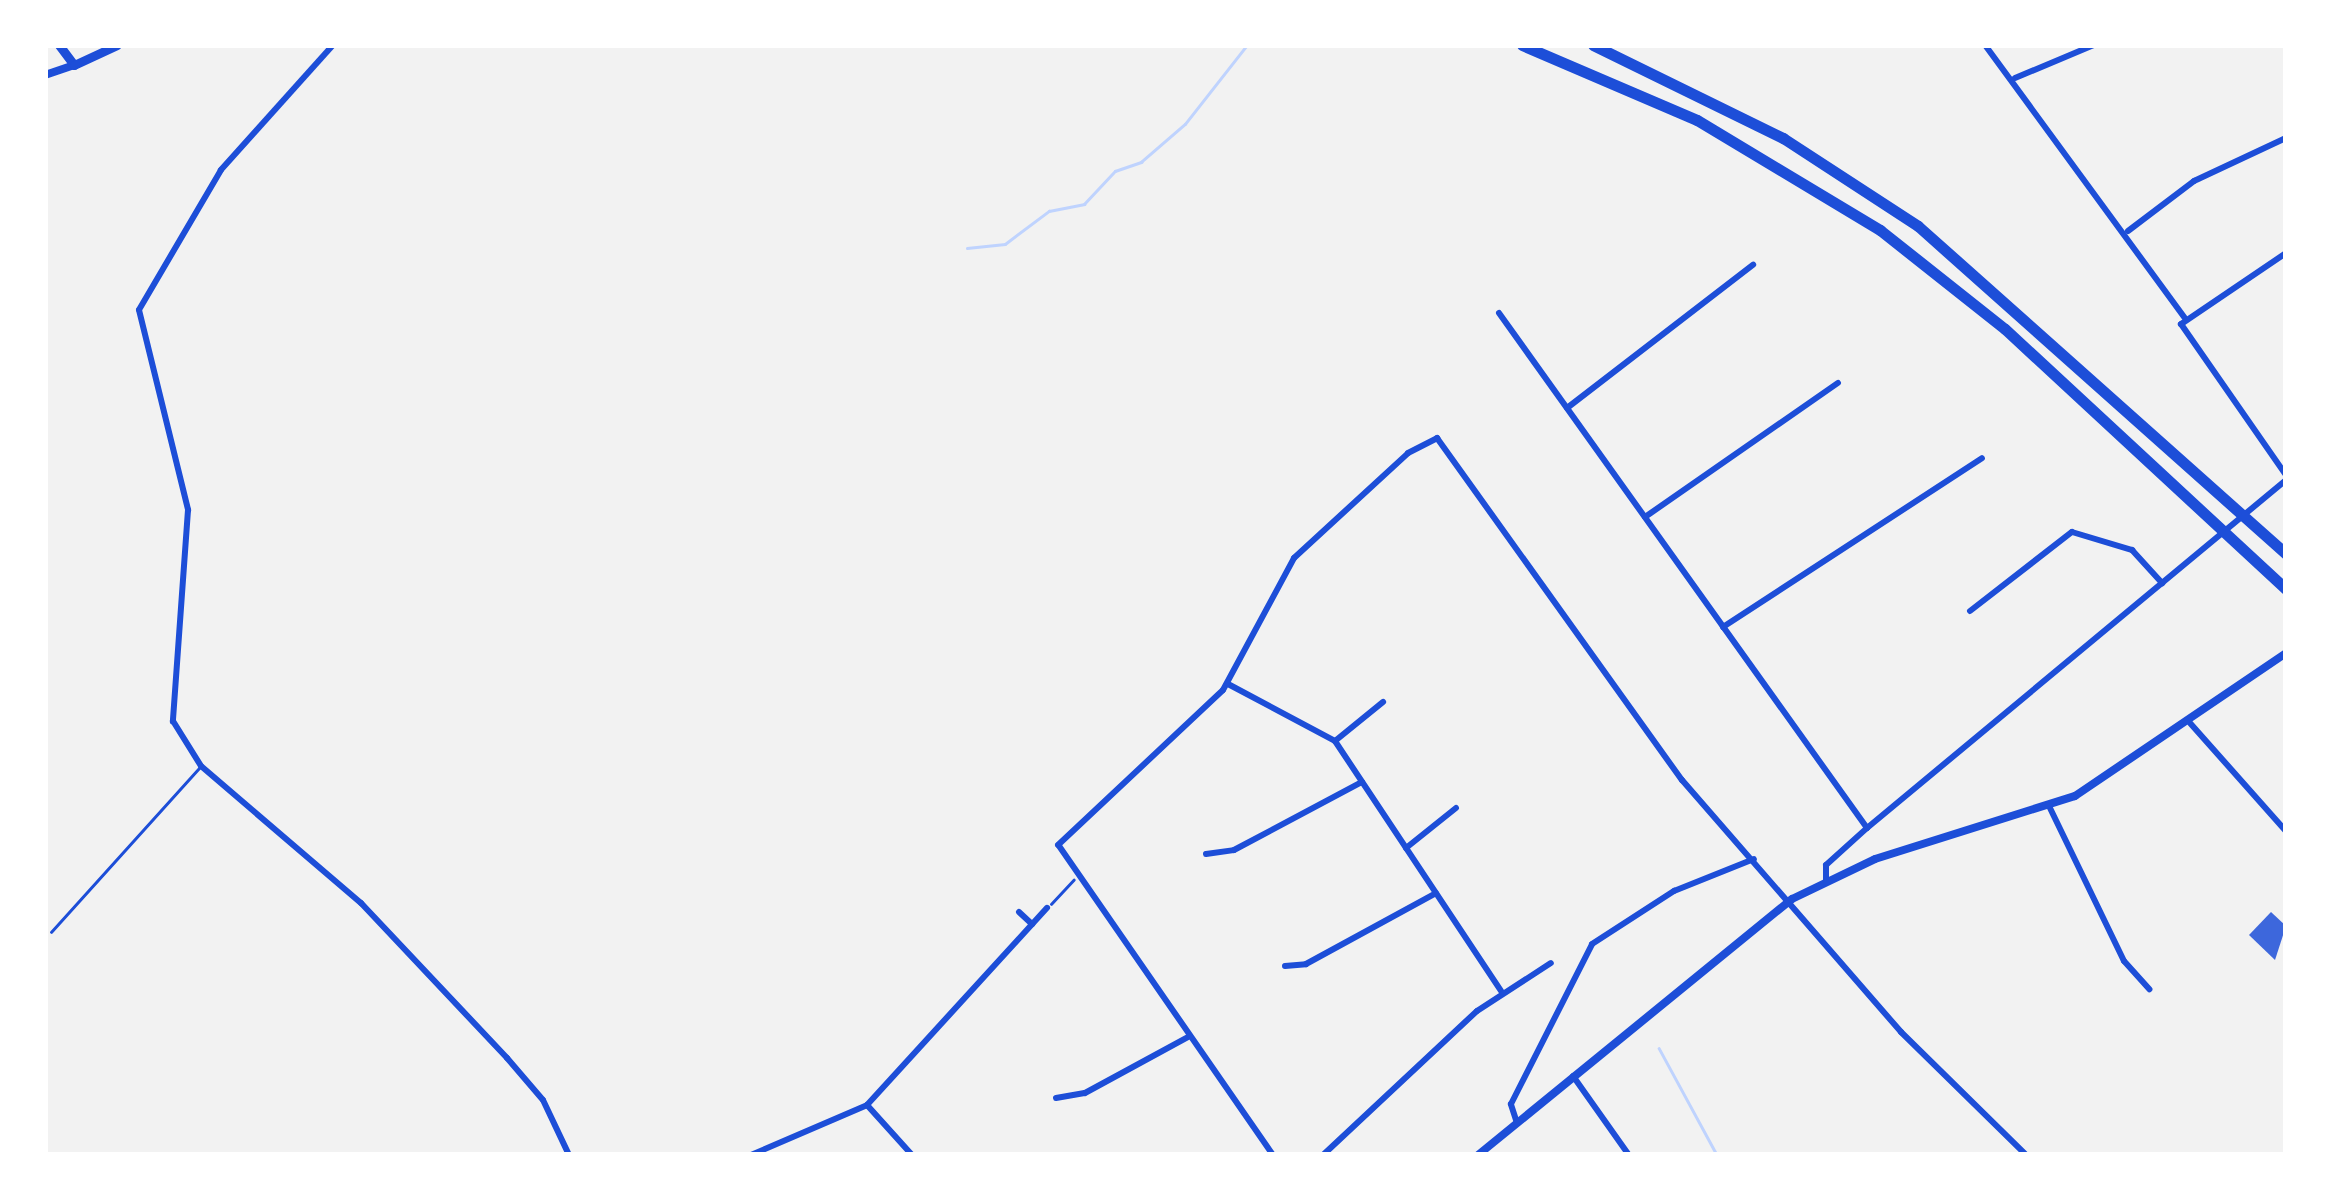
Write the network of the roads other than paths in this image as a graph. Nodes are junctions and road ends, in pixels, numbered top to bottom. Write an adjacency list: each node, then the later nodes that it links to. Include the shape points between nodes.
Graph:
1 (59, 45): 8 (main road)
2 (117, 45): 8 (main road)
3 (333, 45): 32 (street, via 221,170 139,310 188,510 169,701)
4 (1522, 45): 24 (highway, via 1697,120 1869,222 1985,312)
5 (1594, 45): 22 (highway, via 1736,112 1896,210 2002,292)
6 (1984, 45): 10 (street)
7 (2094, 45): 10 (street)
8 (74, 65): 9 (street)
9 (45, 75)
10 (2015, 78): 12 (street)
11 (2286, 138): 12 (street, via 2194,181)
12 (2128, 230): 16 (street)
13 (2286, 253): 16 (street)
14 (1753, 265): 18 (street)
15 (1498, 313): 18 (street)
16 (2185, 318): 20 (street, via 2185,336)
17 (1838, 383): 21 (street)
18 (1567, 408): 21 (street)
19 (1982, 458): 26 (street)
20 (2286, 478): 23 (street)
21 (1645, 517): 26 (street)
22 (2286, 554)
23 (2162, 583): 25 (street, via 2132,550 2072,532); 36 (street)
24 (2286, 589)
25 (1970, 612)
26 (1723, 626): 36 (street)
27 (2286, 652): 30 (street)
28 (1228, 684): 31 (street); 40 (street, via 1294,558 1408,452 1437,438 1682,780); 52 (street, via 1060,841 1075,878)
29 (1383, 702): 31 (street)
30 (2190, 723): 35 (street); 37 (street)
31 (1335, 741): 33 (street)
32 (201, 766): 47 (lane); 57 (street, via 384,926 534,1089)
33 (1362, 782): 38 (street); 39 (street, via 1234,850)
34 (1456, 808): 38 (street)
35 (2050, 808): 41 (street); 50 (street, via 2124,961)
36 (1867, 828): 41 (street, via 1826,865)
37 (2286, 831)
38 (1406, 848): 42 (street)
39 (1206, 854)
40 (1754, 860): 43 (street); 56 (street, via 1674,891 1592,944 1511,1104)
41 (1826, 880): 43 (street)
42 (1436, 894): 49 (street, via 1306,964); 51 (street)
43 (1792, 899): 53 (street); 64 (street, via 1901,1032)
44 (1047, 908): 46 (street)
45 (1018, 912): 46 (street)
46 (1032, 924): 55 (street)
47 (51, 932)
48 (1551, 963): 51 (street)
49 (1285, 966)
50 (2149, 988)
51 (1500, 991): 61 (street)
52 (1188, 1037): 54 (street, via 1085,1093); 60 (street)
53 (1573, 1076): 56 (street); 63 (street)
54 (1056, 1098)
55 (868, 1105): 58 (street); 59 (street)
56 (1517, 1123): 62 (street)
57 (569, 1155)
58 (751, 1155)
59 (912, 1155)
60 (1273, 1155)
61 (1324, 1155)
62 (1478, 1155)
63 (1629, 1155)
64 (2026, 1155)

